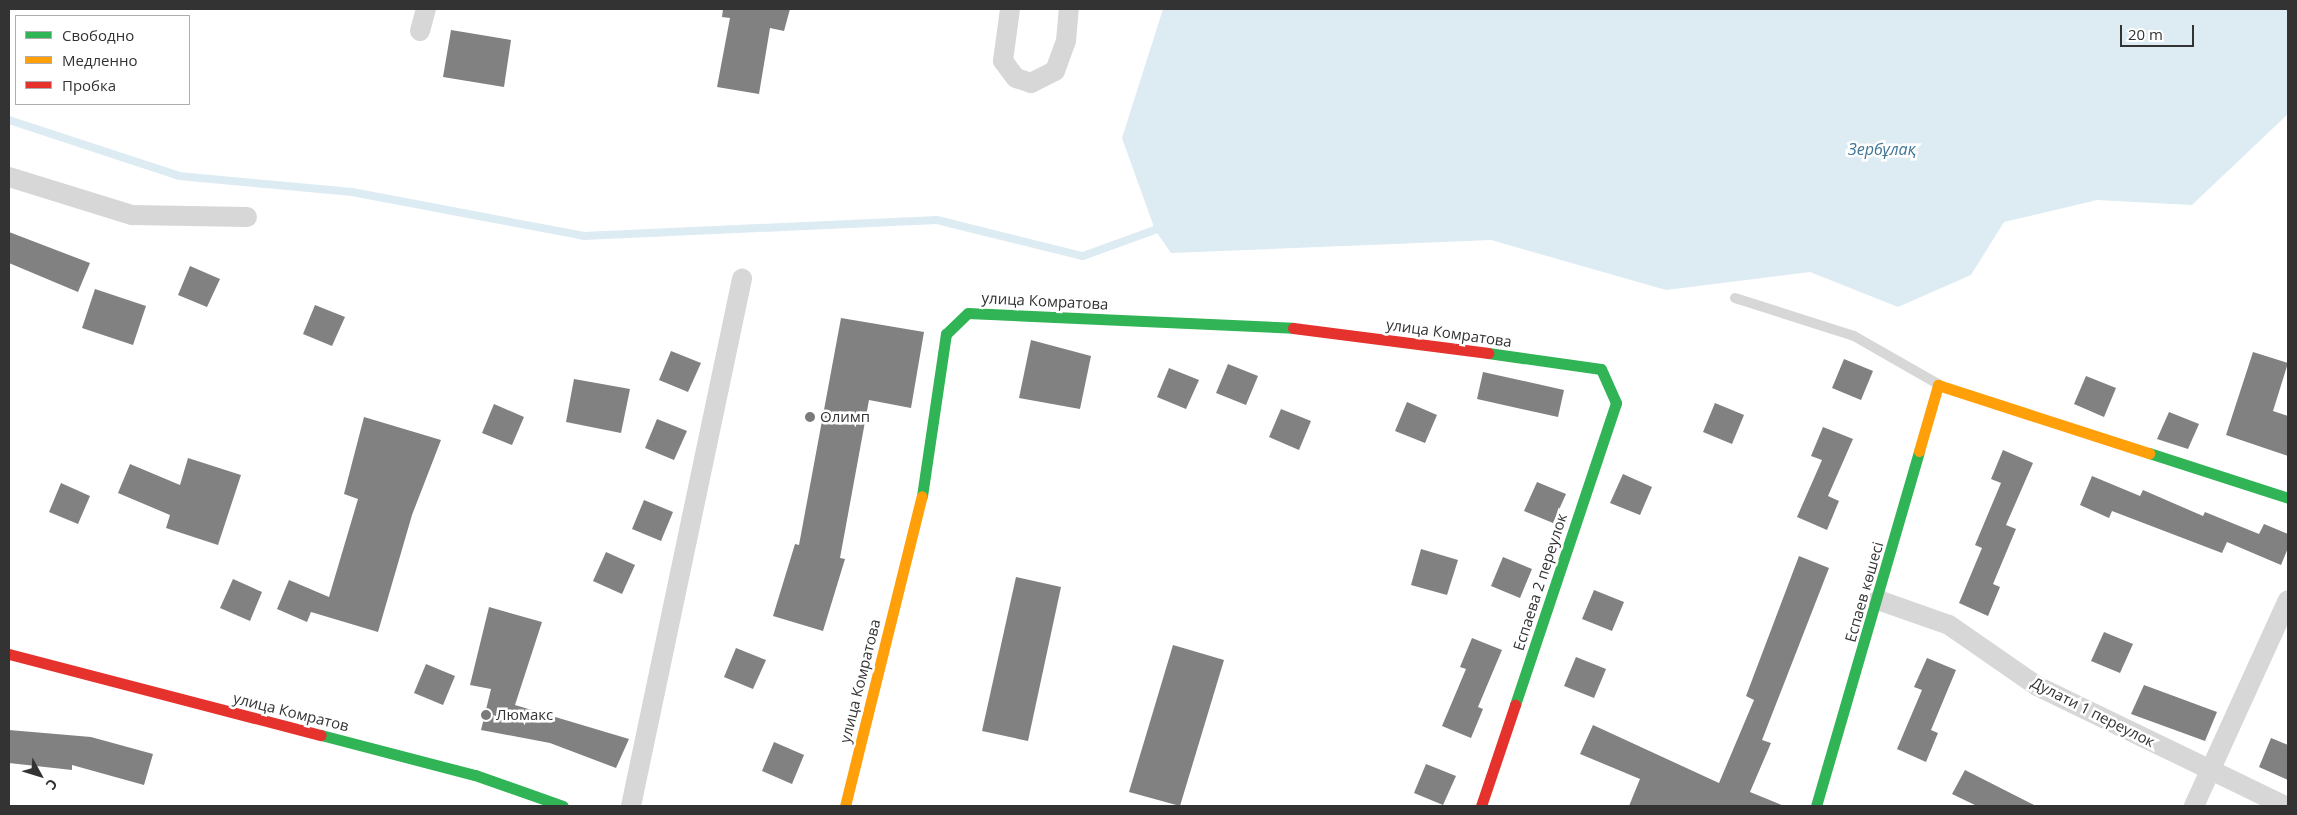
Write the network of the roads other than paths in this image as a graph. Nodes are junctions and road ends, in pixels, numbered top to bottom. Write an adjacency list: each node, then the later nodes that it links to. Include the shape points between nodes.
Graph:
1 (426, 9): 4 (street)
2 (1010, 9): 3 (street, via 1003,61 1016,78 1031,83 1055,71 1066,41)
3 (1069, 9)
4 (420, 31)
5 (9, 177): 6 (street, via 132,215)
6 (247, 217)
7 (742, 279): 17 (street)
8 (1735, 298): 10 (lane, via 1854,336)
9 (1601, 369): 18 (street, улица Комратова, via 1310,329 968,313 946,334 923,493); 19 (street, Еспаева 2 переулок, via 1616,403)
10 (1938, 385): 11 (street); 12 (street, Еспаев көшесі)
11 (2288, 498)
12 (1878, 600): 15 (street, Дулати 1 переулок, via 1949,625 2037,686); 20 (street, Еспаев көшесі)
13 (2288, 600): 15 (street)
14 (9, 654): 16 (street, улица Комратов, via 475,775)
15 (2210, 770): 21 (street); 22 (street, Дулати 1 переулок)
16 (563, 806)
17 (631, 806)
18 (845, 806)
19 (1481, 806)
20 (1816, 806)
21 (2194, 806)
22 (2286, 806)

